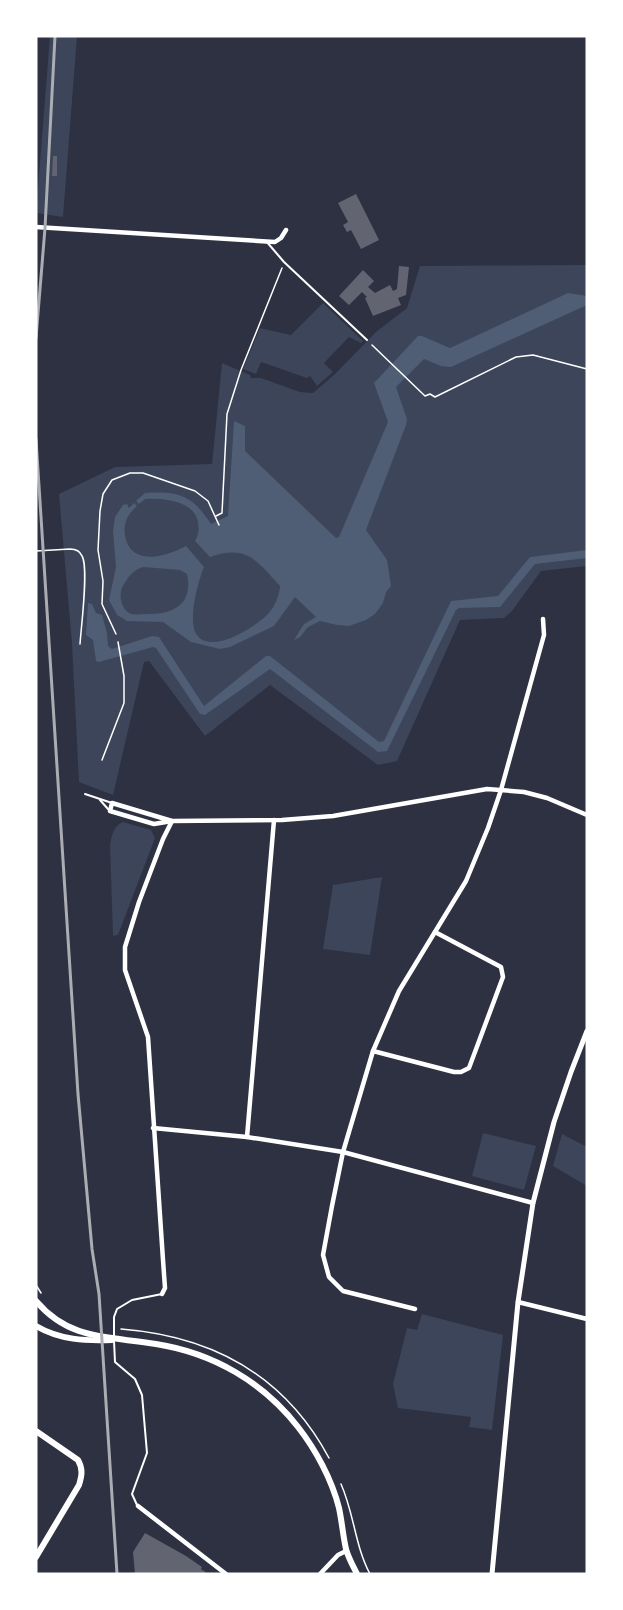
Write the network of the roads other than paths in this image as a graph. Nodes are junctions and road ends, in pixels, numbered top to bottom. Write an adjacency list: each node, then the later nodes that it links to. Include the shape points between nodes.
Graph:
1 (36, 227): 3 (street)
2 (286, 230): 3 (street, via 275,242)
3 (266, 242): 4 (lane)
4 (367, 340)
5 (543, 619): 6 (street, via 544,635)
6 (501, 789): 11 (street, via 548,798); 13 (street, via 333,816); 14 (street, via 466,881)
7 (86, 794): 8 (lane)
8 (99, 799): 9 (lane); 10 (lane)
9 (112, 803): 10 (street); 12 (street)
10 (110, 811): 12 (street, via 154,824)
11 (587, 815)
12 (172, 820): 13 (street); 17 (street, via 125,947 125,970 148,1037)
13 (274, 820): 18 (street)
14 (435, 933): 16 (street, via 399,991); 16 (street, via 501,967 502,977 469,1068 454,1072)
15 (587, 1031): 20 (street, via 554,1122)
16 (373, 1051): 19 (street)
17 (153, 1128): 18 (street); 21 (street, via 165,1288)
18 (247, 1137): 19 (street)
19 (344, 1152): 20 (street); 24 (street, via 323,1256 329,1277 343,1291)
20 (533, 1203): 23 (street)
21 (162, 1294): 29 (lane, via 123,1304 117,1309 114,1323 115,1362 135,1379 142,1395 147,1453 132,1494)
22 (36, 1301): 27 (main road, via 51,1318 70,1329)
23 (518, 1302): 25 (street); 35 (street)
24 (415, 1309)
25 (587, 1319)
26 (36, 1326): 27 (main road, via 63,1338)
27 (122, 1340): 30 (main road, via 158,1344 207,1358 226,1365 262,1390 298,1428 325,1472 338,1507)
28 (36, 1431): 31 (main road, via 82,1466 79,1485)
29 (138, 1506): 32 (street)
30 (346, 1551): 33 (street); 34 (main road)
31 (36, 1557)
32 (226, 1574)
33 (320, 1574)
34 (357, 1574)
35 (492, 1574)

